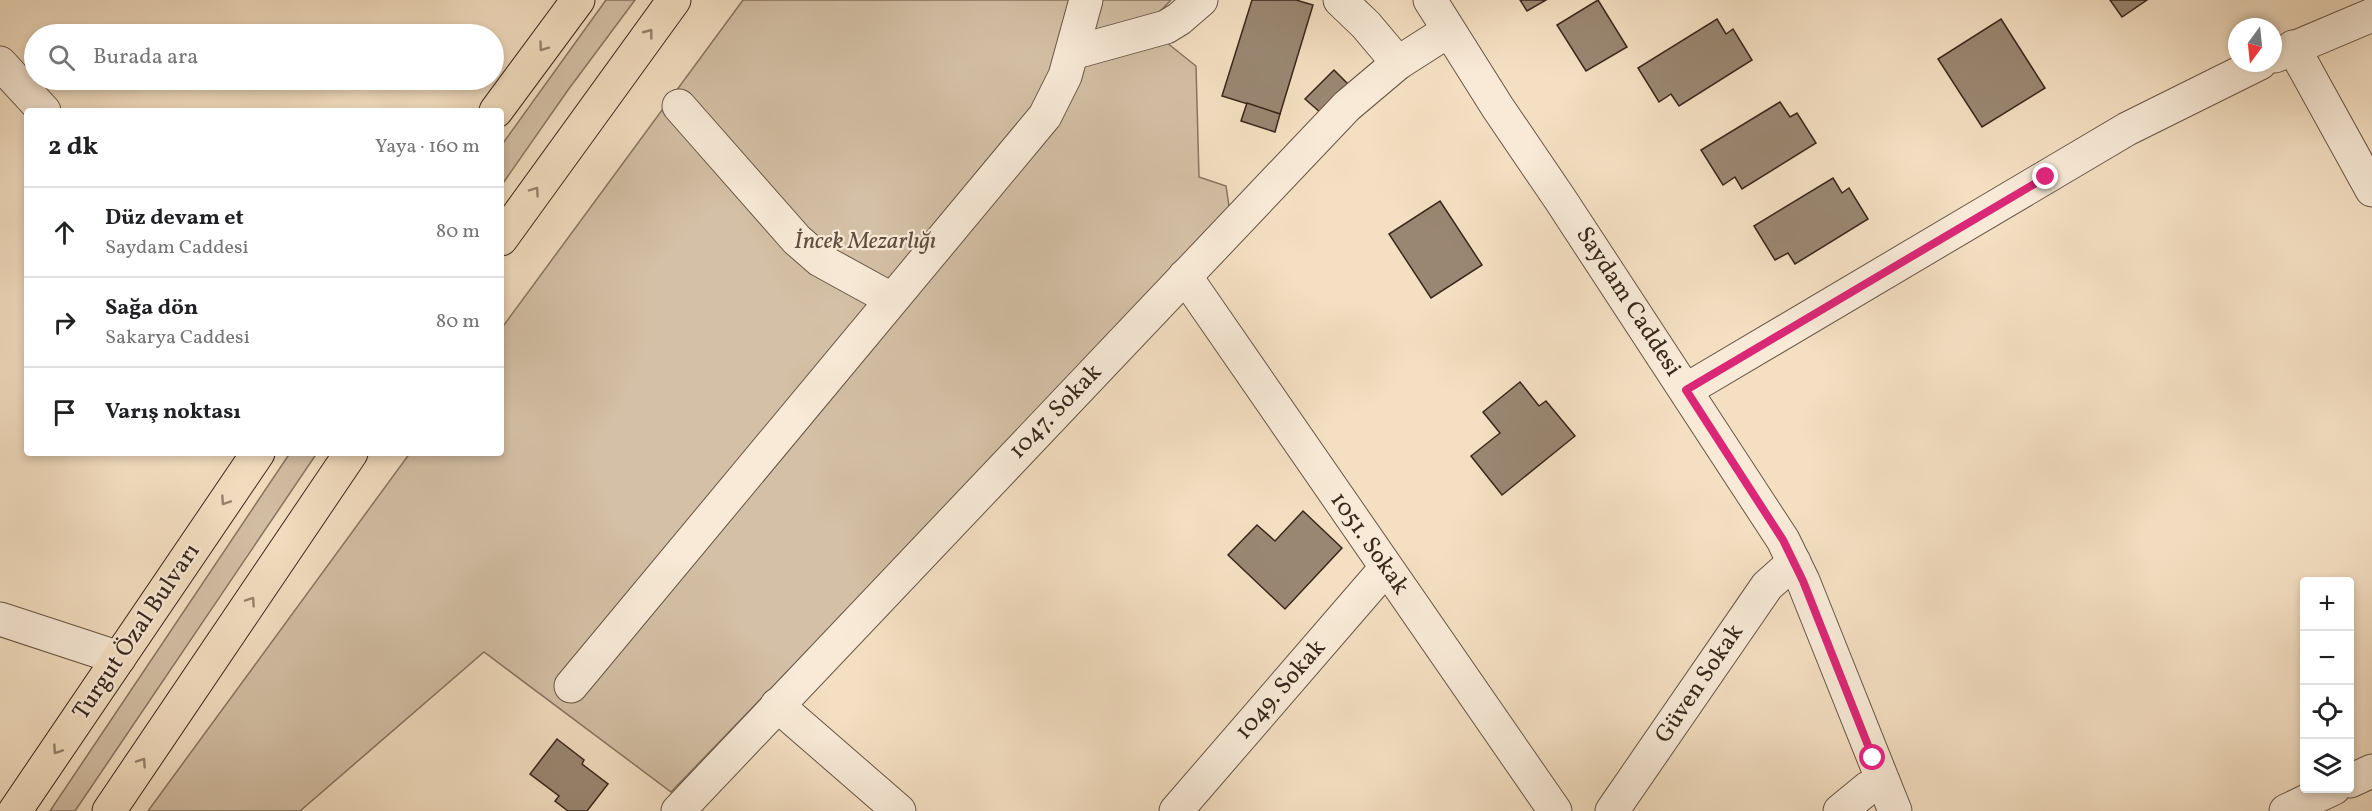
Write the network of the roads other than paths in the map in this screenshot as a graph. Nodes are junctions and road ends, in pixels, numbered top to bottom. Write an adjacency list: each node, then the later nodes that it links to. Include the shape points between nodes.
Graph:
1 (578, 0): 18 (main road, one-way to 18)
2 (674, 0): 20 (main road, one-way to 2)
3 (1086, 0): 10 (street)
4 (1201, 0): 10 (street, via 1166,27)
5 (1340, 0): 12 (street)
6 (1430, 0): 8 (street, Saydam Caddesi)
7 (2372, 15): 9 (street)
8 (1448, 31): 12 (street, 1047. Sokak); 23 (street, Saydam Caddesi)
9 (2283, 52): 19 (street)
10 (1072, 53): 22 (street, via 1057,96 1045,116)
11 (0, 63): 14 (street)
12 (1398, 63): 21 (street, 1047. Sokak, via 1347,106)
13 (2242, 72): 23 (street, via 2127,129)
14 (24, 89)
15 (25, 90): 17 (street)
16 (679, 106): 22 (street, via 797,240 820,260)
17 (41, 108)
18 (498, 108)
19 (2372, 190)
20 (504, 235)
21 (1185, 276): 27 (street, 1051. Sokak); 31 (street, 1047. Sokak)
22 (891, 299): 30 (street)
23 (1686, 390): 26 (street, Saydam Caddesi)
24 (256, 456): 29 (main road, Turgut Özal Bulvarı, one-way to 29)
25 (349, 456): 37 (main road, one-way to 25)
26 (1794, 562): 35 (street, Saydam Caddesi); 42 (street, Güven Sokak, via 1767,586)
27 (1386, 568): 40 (street, 1049. Sokak); 41 (street, 1051. Sokak)
28 (0, 619): 29 (street)
29 (119, 658): 36 (main road, Turgut Özal Bulvarı, one-way to 36)
30 (571, 686)
31 (777, 705): 38 (street, 1047. Sokak); 39 (street)
32 (2372, 771): 33 (street)
33 (2354, 779)
34 (2325, 793): 44 (street)
35 (1889, 796): 43 (street, via 1868,788)
36 (15, 811)
37 (109, 811)
38 (678, 811)
39 (899, 811)
40 (1176, 811)
41 (1555, 811)
42 (1612, 811)
43 (1840, 811)
44 (2286, 811)

